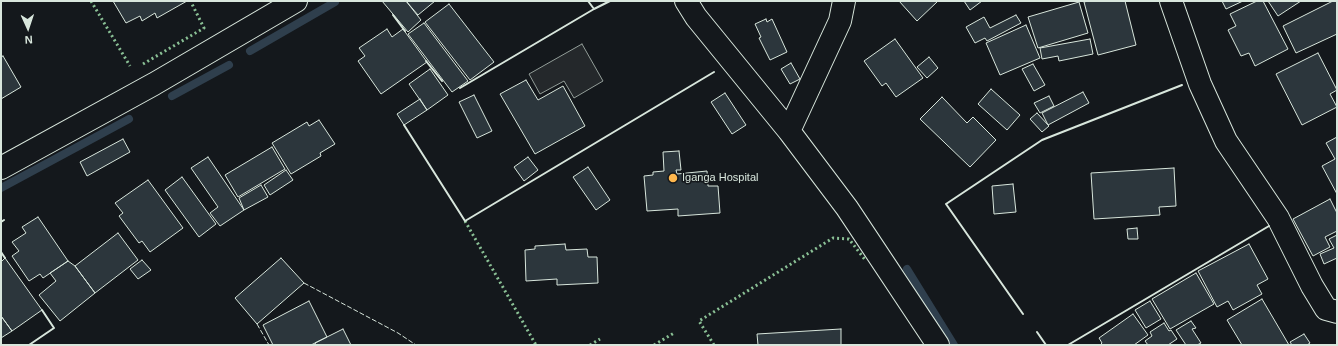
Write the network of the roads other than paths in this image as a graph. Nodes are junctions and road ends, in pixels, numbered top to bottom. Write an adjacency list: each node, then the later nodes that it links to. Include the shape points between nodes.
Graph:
1 (296, 1): 6 (street, via 154,84)
2 (686, 1): 5 (street, via 696,17)
3 (844, 1): 5 (street, via 840,21)
4 (1171, 1): 7 (street, via 1200,84 1226,141 1278,218 1326,309)
5 (790, 131): 8 (street, via 847,208)
6 (1, 168)
7 (1337, 312)
8 (938, 345)

